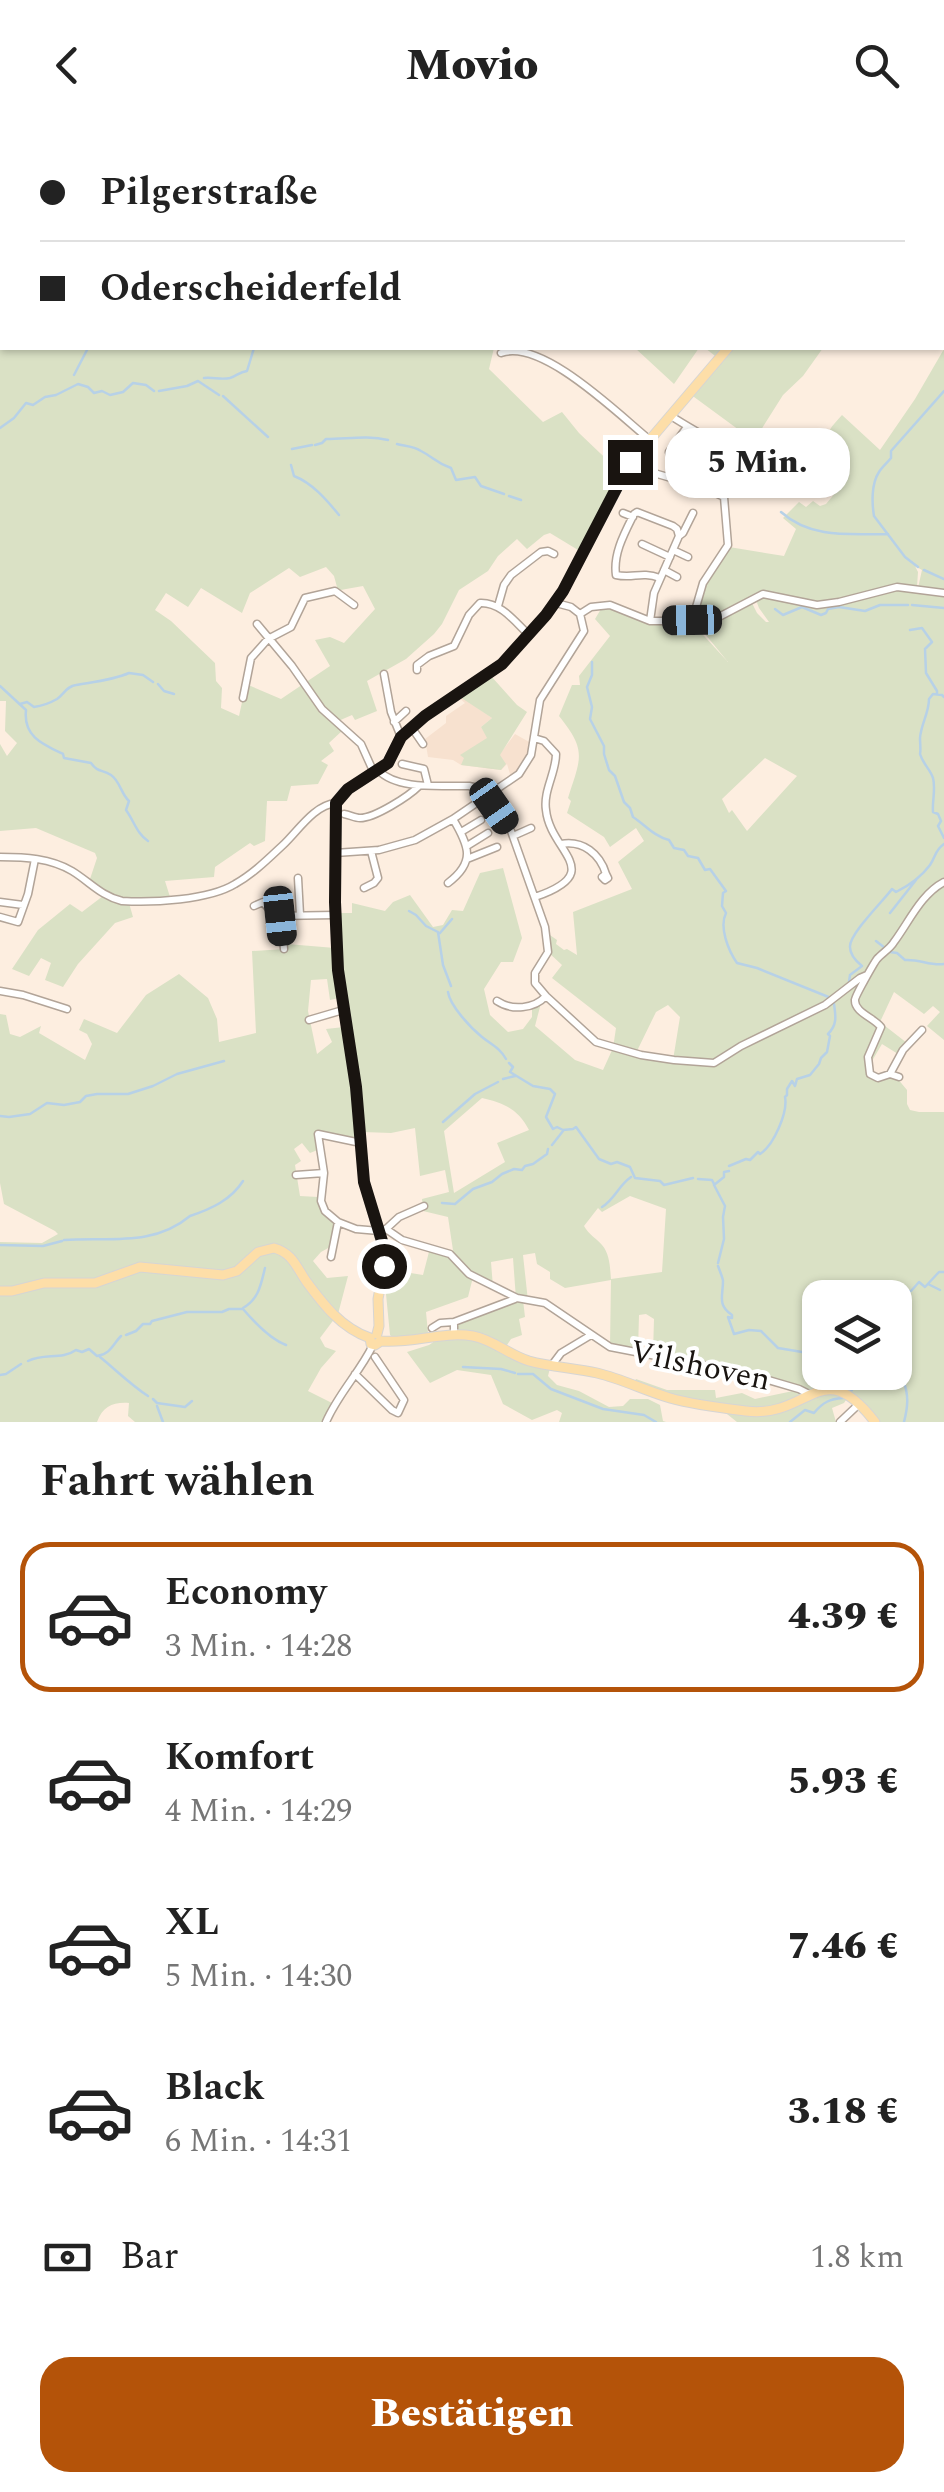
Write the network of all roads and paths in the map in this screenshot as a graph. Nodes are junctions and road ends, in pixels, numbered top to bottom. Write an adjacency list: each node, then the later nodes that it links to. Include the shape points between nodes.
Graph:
1 (726, 350): 3 (main road)
2 (501, 353): 5 (street, via 561,367)
3 (671, 416): 4 (street); 5 (main road)
4 (687, 426): 6 (street); 8 (street, via 669,452)
5 (650, 440): 10 (main road)
6 (736, 455): 11 (street, via 771,483 790,485); 12 (street)
7 (824, 457): 11 (street)
8 (682, 461)
9 (798, 461): 11 (street)
10 (628, 466): 12 (street); 26 (main road)
11 (812, 475)
12 (709, 490): 30 (street, via 724,497 728,545 703,583)
13 (623, 513): 15 (street)
14 (693, 514): 17 (street)
15 (632, 517): 17 (street, via 638,512 672,526); 18 (street)
16 (613, 536): 18 (street)
17 (679, 536): 20 (street)
18 (622, 539): 23 (street, via 616,575)
19 (642, 544): 20 (street)
20 (672, 553): 22 (street); 23 (street)
21 (554, 554): 28 (street, via 541,552 511,575)
22 (688, 556)
23 (662, 574): 24 (street); 31 (street)
24 (677, 577)
25 (944, 593): 30 (street, via 898,586 818,605 762,594 716,619)
26 (556, 603): 29 (street); 33 (main road)
27 (354, 605): 34 (street, via 335,590 307,597 291,627)
28 (498, 606): 33 (street); 35 (street, via 478,605 454,646 426,658)
29 (580, 614): 31 (street, via 610,605); 42 (street, via 584,631 540,700)
30 (692, 620): 31 (street)
31 (650, 621)
32 (257, 624): 34 (street)
33 (529, 634): 40 (main road, via 497,668)
34 (268, 639): 37 (street, via 251,658); 45 (street, via 322,709 359,742)
35 (417, 670)
36 (384, 674): 39 (street)
37 (243, 698)
38 (406, 710): 39 (street)
39 (394, 723): 41 (street)
40 (412, 728): 41 (main road); 43 (street)
41 (401, 737): 45 (main road)
42 (534, 738): 47 (street, via 523,770); 56 (street, via 556,754 545,806)
43 (423, 744)
44 (402, 764): 46 (street, via 424,768)
45 (376, 772): 46 (street); 48 (main road)
46 (424, 785): 47 (street, via 478,788); 49 (street, via 371,816)
47 (487, 797): 50 (street); 55 (street)
48 (336, 803): 60 (main road); 62 (street, via 319,810 256,869 209,895 122,900)
49 (344, 814)
50 (454, 819): 53 (street); 59 (street, via 415,840)
51 (481, 820): 53 (street)
52 (532, 828): 55 (street)
53 (461, 832): 57 (street)
54 (488, 833): 57 (street)
55 (513, 836): 69 (street)
56 (561, 844): 64 (street, via 591,850); 69 (street, via 570,875)
57 (467, 846): 63 (street)
58 (496, 847): 63 (street)
59 (371, 851): 60 (street); 68 (street, via 378,878)
60 (335, 853): 73 (main road)
61 (0, 857): 62 (street)
62 (35, 858): 71 (street)
63 (467, 859): 67 (street)
64 (606, 874)
65 (298, 878): 75 (street)
66 (944, 882): 78 (street)
67 (448, 883)
68 (364, 888)
69 (535, 897): 80 (street, via 548,948 534,978)
70 (0, 902): 71 (street)
71 (23, 905): 76 (street, via 18,922)
72 (254, 906): 74 (street, via 262,902)
73 (335, 915): 75 (street); 83 (main road)
74 (280, 916): 75 (street); 77 (street)
75 (300, 916)
76 (0, 917)
77 (284, 949)
78 (867, 975): 80 (street, via 826,1006 714,1063 605,1046); 86 (street, via 854,1002 880,1027 867,1065 875,1077)
79 (0, 991): 82 (street)
80 (546, 996): 81 (street, via 523,1007)
81 (497, 1001)
82 (67, 1009)
83 (343, 1010): 84 (street); 88 (main road)
84 (309, 1020)
85 (922, 1030): 86 (street)
86 (890, 1074): 87 (street)
87 (899, 1076)
88 (361, 1144): 89 (street, via 318,1134); 93 (main road, via 364,1182)
89 (324, 1173): 90 (street); 92 (street, via 321,1204)
90 (296, 1175)
91 (424, 1206): 93 (street)
92 (338, 1222): 93 (street, Vilshoven); 94 (street)
93 (383, 1230): 96 (street, Vilshoven, via 450,1254 469,1274); 101 (main road)
94 (332, 1257)
95 (0, 1291): 101 (main road, via 104,1281 140,1268 223,1274 274,1248 290,1256 339,1320)
96 (516, 1298): 97 (street); 100 (street, Vilshoven, via 545,1303)
97 (454, 1322): 98 (street); 99 (street)
98 (432, 1328)
99 (454, 1335): 101 (main road); 103 (main road, via 481,1338)
100 (591, 1335): 103 (street, Vilshoven); 105 (street, Vilshoven, via 610,1347)
101 (375, 1339): 104 (street)
102 (375, 1357): 104 (street, via 404,1400 398,1413)
103 (552, 1365): 105 (main road, via 672,1399 746,1411 774,1412)
104 (356, 1374): 107 (street)
105 (810, 1394): 106 (main road, via 836,1390)
106 (860, 1404): 108 (street); 109 (main road)
107 (326, 1422)
108 (840, 1422)
109 (875, 1422)

